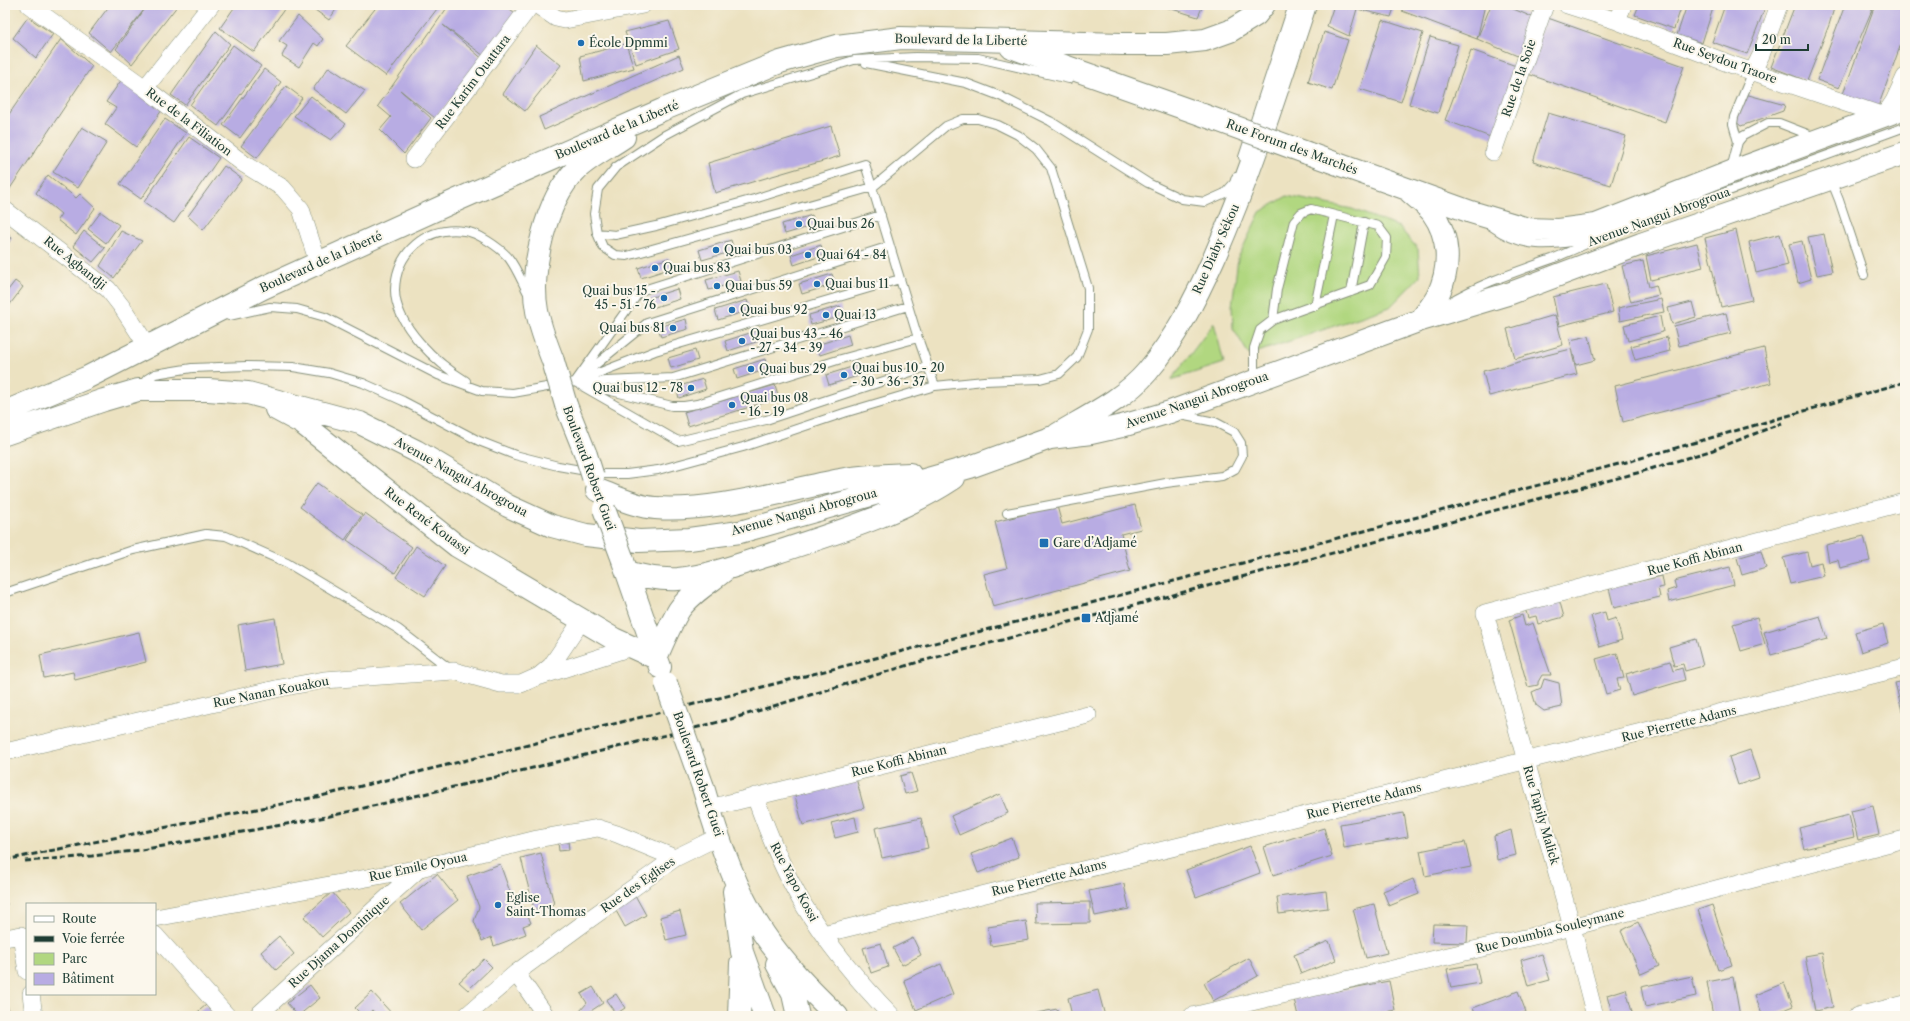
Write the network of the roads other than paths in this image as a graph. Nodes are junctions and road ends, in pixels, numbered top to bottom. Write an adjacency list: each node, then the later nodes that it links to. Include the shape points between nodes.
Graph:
1 (29, 5): 18 (street, Rue de la Filiation)
2 (211, 5): 18 (street)
3 (531, 5): 29 (street, Rue Karim Ouattara)
4 (537, 5): 5 (street, via 556,18 565,20)
5 (643, 5)
6 (1264, 5): 13 (main road, Boulevard de la Liberté, via 1256,15 1230,31 1205,40 1167,44)
7 (1293, 5): 14 (lane, via 1234,183 1225,193 1205,202 1182,199 1148,183 1050,121 1000,96 966,83)
8 (1305, 5): 62 (main road, Rue Diaby Sékou, via 1257,149 1225,232 1175,335 1146,373 1117,398)
9 (1545, 5): 27 (street, Rue de la Soie)
10 (1569, 5): 12 (street, Rue Seydou Traore)
11 (1779, 5): 15 (street)
12 (1620, 13): 15 (street, Rue Seydou Traore)
13 (992, 40): 21 (main road, Boulevard de la Liberté, via 901,38 837,46 780,62); 22 (main road, Rue Forum des Marchés)
14 (854, 60): 17 (lane, via 915,57 978,58); 39 (lane, via 742,94 663,136 616,167 598,189 594,214)
15 (1753, 71): 23 (street, Rue Seydou Traore); 26 (lane, via 1734,117 1733,124)
16 (1905, 77): 23 (street)
17 (1077, 81)
18 (145, 88): 41 (street, Rue de la Filiation, via 244,164 288,193 301,209)
19 (1099, 88): 22 (lane, via 1174,110)
20 (1905, 108): 23 (main road, Avenue Nangui Abrogroua)
21 (662, 110): 41 (main road, Boulevard de la Liberté); 47 (main road, Boulevard Robert Gueï, via 576,170 561,189 548,216 540,243 536,282)
22 (1198, 113): 33 (main road, Rue Forum des Marchés, bridge)
23 (1884, 116): 25 (main road, Avenue Nangui Abrogroua)
24 (1905, 127): 38 (lane, Avenue Nangui Abrogroua)
25 (1820, 138): 26 (lane, via 1772,122 1743,136); 30 (main road, Avenue Nangui Abrogroua)
26 (1738, 142): 30 (lane)
27 (1493, 152)
28 (1905, 153): 31 (main road, Avenue Nangui Abrogroua)
29 (414, 159)
30 (1731, 172): 38 (main road, Avenue Nangui Abrogroua)
31 (1831, 180): 42 (lane); 49 (main road, Avenue Nangui Abrogroua, via 1640,244 1511,293)
32 (873, 187): 35 (lane); 39 (lane, via 627,256 615,255 603,247); 39 (lane, via 865,164 656,226 615,235); 55 (lane, via 946,126 963,119 978,119 1018,135 1036,148 1051,168 1088,288 1088,329 1077,358 1059,374 1040,380 984,381)
33 (1404, 187): 38 (main road, Rue Forum des Marchés, via 1471,212 1528,229); 49 (main road, via 1431,211 1443,231 1448,251 1445,274 1438,295)
34 (5, 210): 51 (street, Rue Agbandji, via 108,289)
35 (881, 215): 40 (lane); 53 (lane, via 640,291)
36 (1334, 215): 37 (lane); 46 (lane); 48 (lane, via 1312,209 1301,213 1294,221 1277,289)
37 (1364, 222): 44 (lane); 44 (lane, via 1378,226 1387,238 1386,256 1370,285)
38 (1599, 231): 49 (lane, Avenue Nangui Abrogroua, via 1554,258 1505,274 1471,289)
39 (597, 233)
40 (890, 246): 43 (lane); 53 (lane, via 647,323)
41 (318, 263): 51 (main road, Boulevard de la Liberté)
42 (1864, 275)
43 (900, 280): 45 (lane); 53 (lane, via 655,351)
44 (1351, 292): 46 (lane)
45 (908, 306): 50 (lane); 53 (lane, via 673,378)
46 (1315, 306): 48 (lane)
47 (537, 310): 57 (lane, via 508,258 484,239 465,231 448,230 427,235 408,251 398,268 395,291 399,309 412,332 430,354 451,372); 65 (main road, Boulevard Robert Gueï, bridge, via 566,405)
48 (1273, 320): 54 (lane, via 1260,330 1254,348)
49 (1421, 320): 54 (main road, Avenue Nangui Abrogroua)
50 (918, 338): 52 (lane); 53 (lane, via 684,406 672,406)
51 (148, 346): 57 (lane, via 233,314 270,307 297,309 325,317 438,375); 59 (main road, Boulevard de la Liberté, via 86,378)
52 (929, 366): 53 (lane, via 766,420 678,441); 55 (lane)
53 (575, 382): 57 (lane, via 512,393)
54 (1254, 382): 60 (main road, Avenue Nangui Abrogroua)
55 (935, 386): 56 (lane, via 743,447 658,470 627,474 602,474 515,455 479,441 363,383 329,373 293,367 192,368 155,374)
56 (138, 390): 58 (main road, Avenue Nangui Abrogroua); 61 (main road, Avenue Nangui Abrogroua)
57 (482, 390)
58 (248, 393): 64 (main road, Avenue Nangui Abrogroua, via 360,423 416,451 508,506 552,526 593,536 639,541 689,539 740,532); 72 (main road, Rue René Kouassi, via 302,423 457,546)
59 (5, 412)
60 (1170, 412): 62 (main road, Avenue Nangui Abrogroua, via 1116,428); 67 (lane, via 1215,422 1234,432 1241,443 1242,456 1235,470 1222,476 1166,483)
61 (5, 434)
62 (1050, 438): 63 (main road, Avenue Nangui Abrogroua)
63 (970, 467): 64 (main road, Avenue Nangui Abrogroua); 69 (main road, Avenue Nangui Abrogroua, via 921,498 864,524)
64 (944, 473): 65 (main road, via 842,479 768,496 691,508 654,508)
65 (598, 492): 68 (main road, Boulevard Robert Gueï, bridge)
66 (1905, 502): 71 (street, Rue Koffi Abinan)
67 (1007, 513)
68 (625, 566): 69 (main road, via 656,579 678,579); 74 (main road, Boulevard Robert Gueï)
69 (728, 568): 74 (main road, via 680,609)
70 (5, 593): 76 (lane, via 133,550 206,534 226,536 287,563 398,629)
71 (1485, 613): 80 (street, Rue Tapily Malick)
72 (582, 620): 73 (main road, Rue René Kouassi); 77 (street, Rue Nanan Kouakou, via 550,666)
73 (632, 647): 74 (main road, Rue René Kouassi); 77 (street)
74 (656, 658): 82 (main road, Boulevard Robert Gueï, bridge)
75 (1905, 667): 80 (street, Rue Pierrette Adams)
76 (454, 672): 77 (street, Rue Nanan Kouakou, via 501,684 521,684); 79 (street, Rue Nanan Kouakou, via 324,680)
77 (539, 676)
78 (1088, 715): 81 (street, Rue Koffi Abinan)
79 (5, 752)
80 (1526, 761): 89 (street, Rue Tapily Malick); 90 (street, Rue Pierrette Adams)
81 (755, 796): 82 (street, Rue Koffi Abinan); 90 (street, Rue Yapo Kossi, via 779,858 802,903)
82 (709, 808): 83 (main road, Boulevard Robert Gueï)
83 (720, 836): 85 (street, Rue des Eglises); 86 (main road, Boulevard Robert Gueï)
84 (1905, 839): 89 (street, Rue Doumbia Souleymane)
85 (675, 858): 87 (street, Rue Emile Oyoua, via 598,828 538,839); 96 (street, Rue des Eglises)
86 (731, 866): 91 (main road, Boulevard Robert Gueï, via 745,902); 94 (main road, Boulevard Robert Gueï)
87 (420, 868): 88 (street, Rue Emile Oyoua); 101 (street, Rue Djama Dominique)
88 (156, 918)
89 (1572, 926): 109 (street, Rue Doumbia Souleymane); 110 (street, Rue Tapily Malick)
90 (823, 934): 108 (street, Rue Yapo Kossi)
91 (764, 935): 106 (main road, via 793,994); 107 (main road, Boulevard Robert Gueï, via 815,995)
92 (18, 936): 95 (street)
93 (156, 936): 100 (street)
94 (742, 952): 104 (main road); 105 (main road, Boulevard Robert Gueï)
95 (26, 967)
96 (516, 973): 102 (street, Rue des Eglises); 103 (street)
97 (31, 995): 99 (street)
98 (1905, 1004): 111 (street)
99 (34, 1016)
100 (227, 1016)
101 (257, 1016)
102 (466, 1016)
103 (546, 1016)
104 (739, 1016)
105 (765, 1016)
106 (798, 1016)
107 (837, 1016)
108 (892, 1016)
109 (1192, 1016)
110 (1595, 1016)
111 (1857, 1016)

